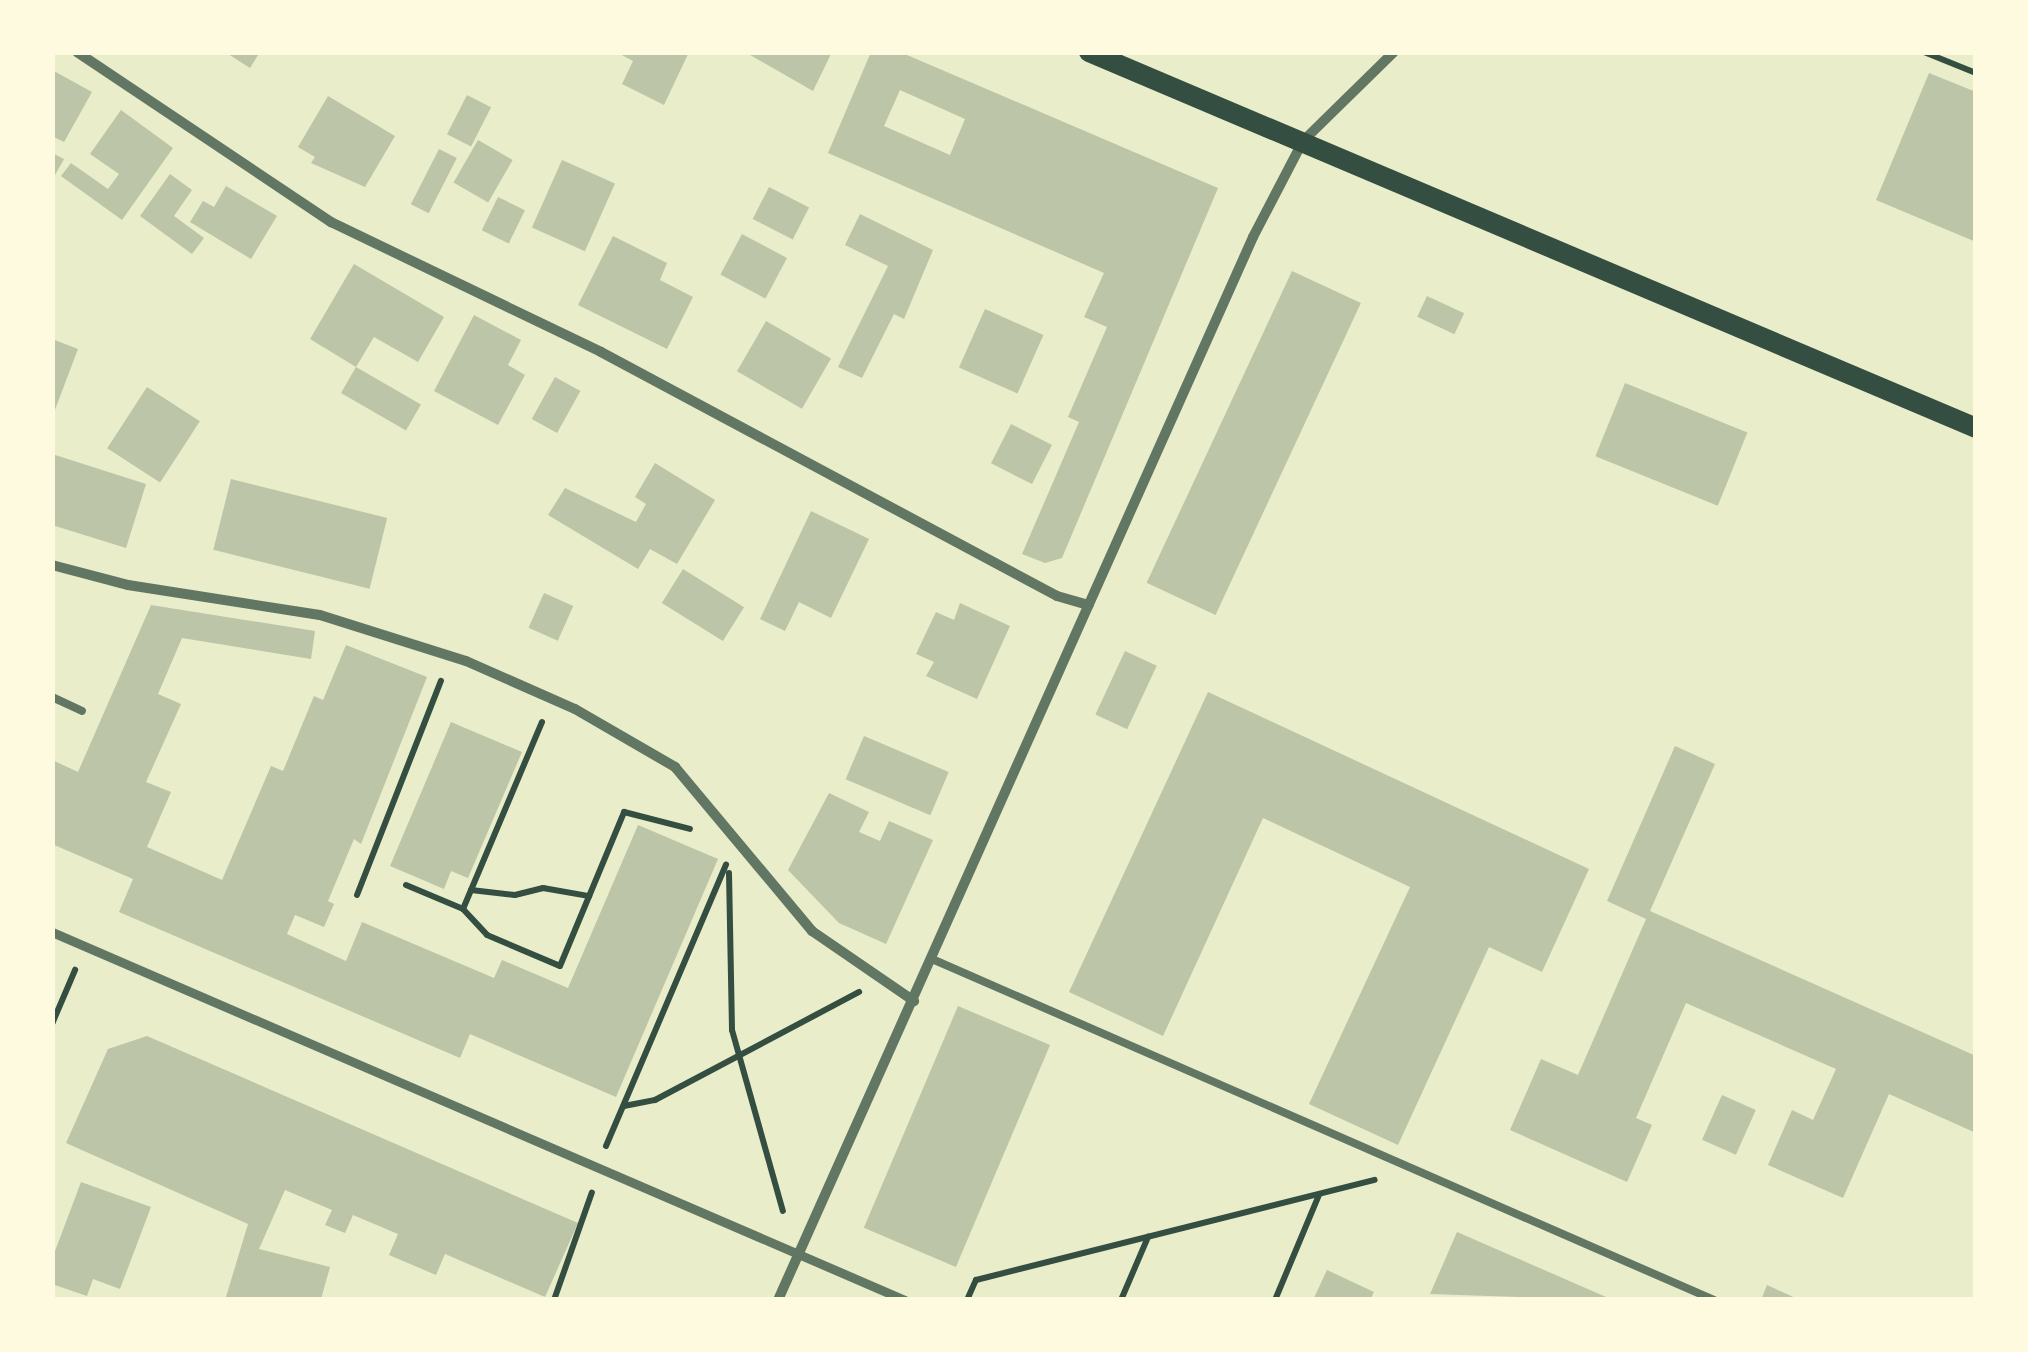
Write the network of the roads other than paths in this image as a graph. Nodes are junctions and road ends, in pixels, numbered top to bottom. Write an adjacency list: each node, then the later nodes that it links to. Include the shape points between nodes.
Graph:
1 (77, 52): 7 (street, via 331,222 601,352 1057,596)
2 (1089, 52): 4 (main road)
3 (1394, 52): 4 (street)
4 (1303, 141): 5 (main road); 7 (street)
5 (1976, 428)
6 (52, 565): 12 (street, via 128,585 320,615 466,661 575,708 675,767 812,931)
7 (1089, 605): 11 (street)
8 (52, 697): 9 (lane)
9 (82, 711)
10 (52, 932): 13 (street)
11 (932, 960): 12 (street); 16 (lane)
12 (914, 1001): 13 (street)
13 (798, 1253): 14 (street); 15 (street)
14 (778, 1300)
15 (905, 1300)
16 (1714, 1300)

